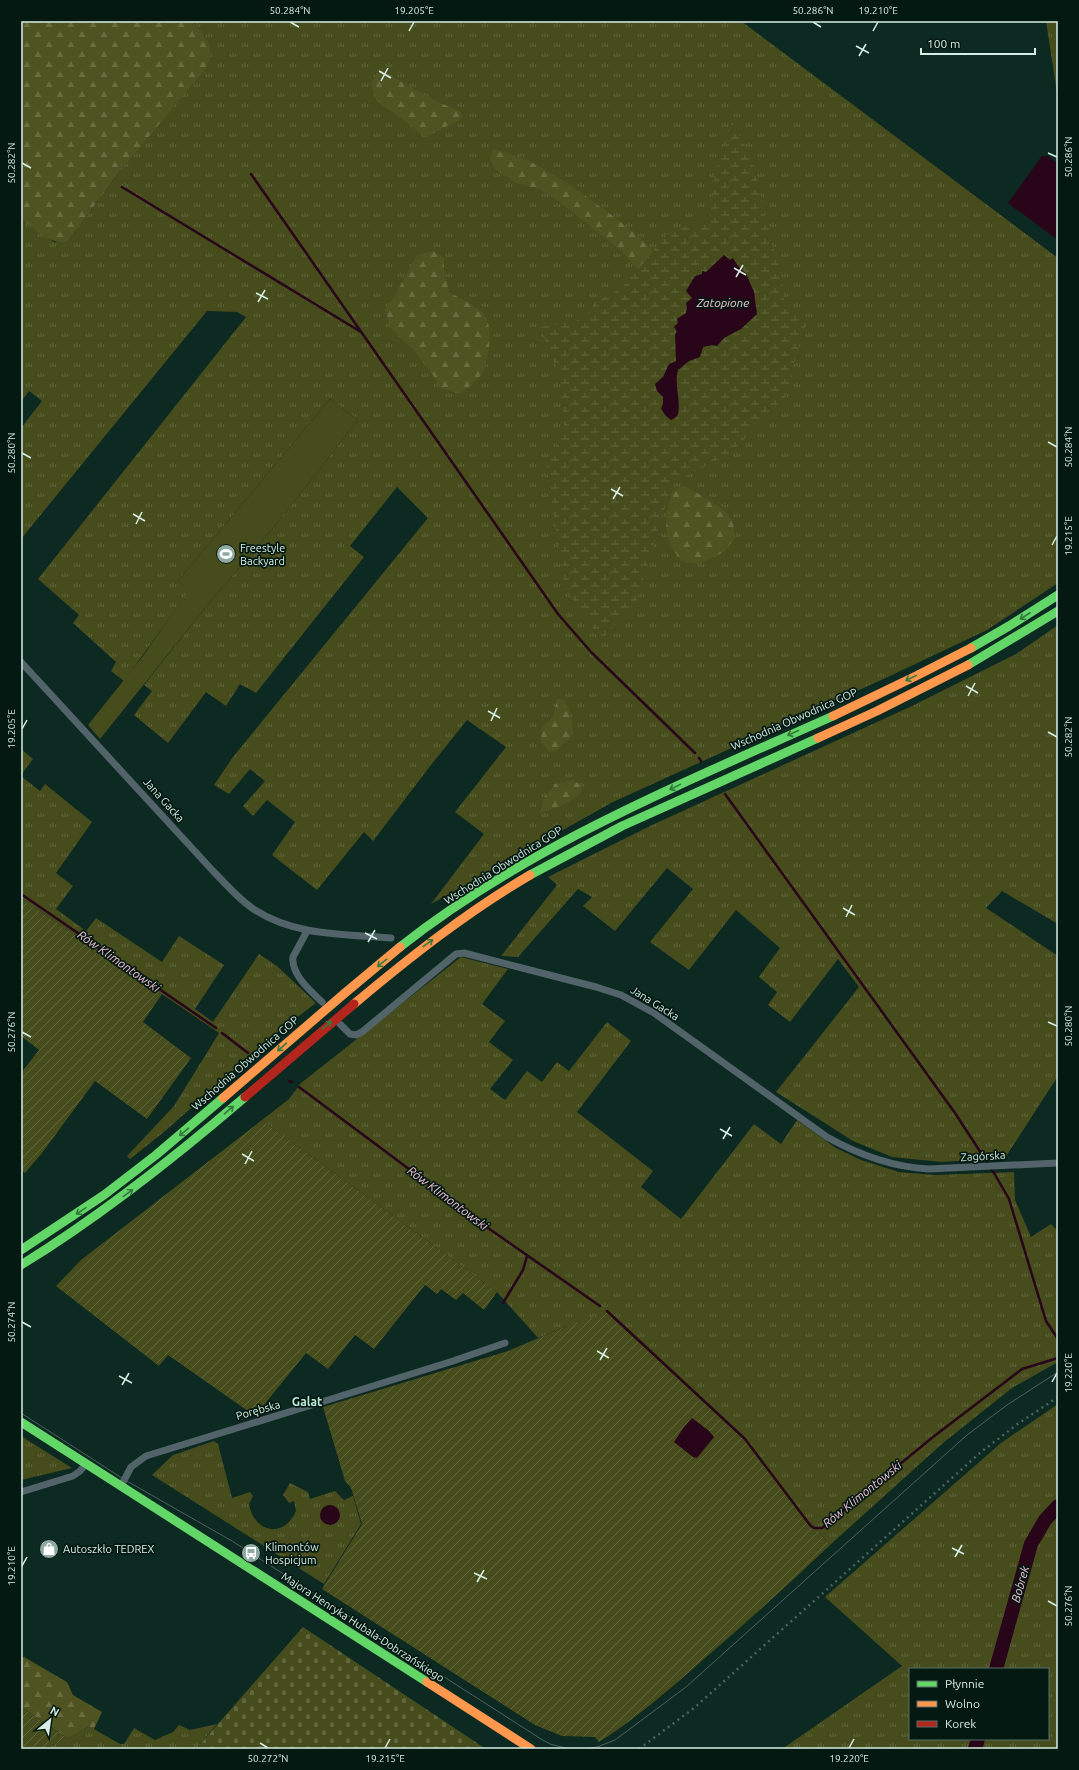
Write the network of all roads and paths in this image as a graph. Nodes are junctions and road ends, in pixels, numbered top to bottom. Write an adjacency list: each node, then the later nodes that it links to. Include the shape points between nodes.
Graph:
1 (1058, 595): 10 (main road, Wschodnia Obwodnica GOP, one-way to 10, via 952,658 588,828 472,896 413,938 340,997 136,1171)
2 (1058, 611): 11 (main road, Wschodnia Obwodnica GOP, one-way to 2, via 133,1189 391,972 460,920 518,882 626,824 936,681 1008,642)
3 (21, 662): 4 (street, Jana Gacka, via 238,896 262,914)
4 (306, 931): 5 (street, Jana Gacka); 6 (street, via 292,962 301,979)
5 (391, 938)
6 (322, 1002)
7 (340, 1024): 9 (street, Jana Gacka, via 350,1034 356,1035 456,954 472,954 596,986 621,995 654,1013 827,1137 865,1156)
8 (1058, 1163): 9 (street, Zagórska, via 929,1169)
9 (908, 1167)
10 (21, 1250)
11 (21, 1265)
12 (505, 1343): 15 (street, Porębska, via 146,1456 131,1467)
13 (21, 1422): 14 (main road, Majora Henryka Hubala-Dobrzańskiego)
14 (86, 1464): 15 (main road, Majora Henryka Hubala-Dobrzańskiego); 16 (street, via 73,1476)
15 (121, 1486): 17 (main road, Majora Henryka Hubala-Dobrzańskiego)
16 (21, 1492)
17 (531, 1749)

